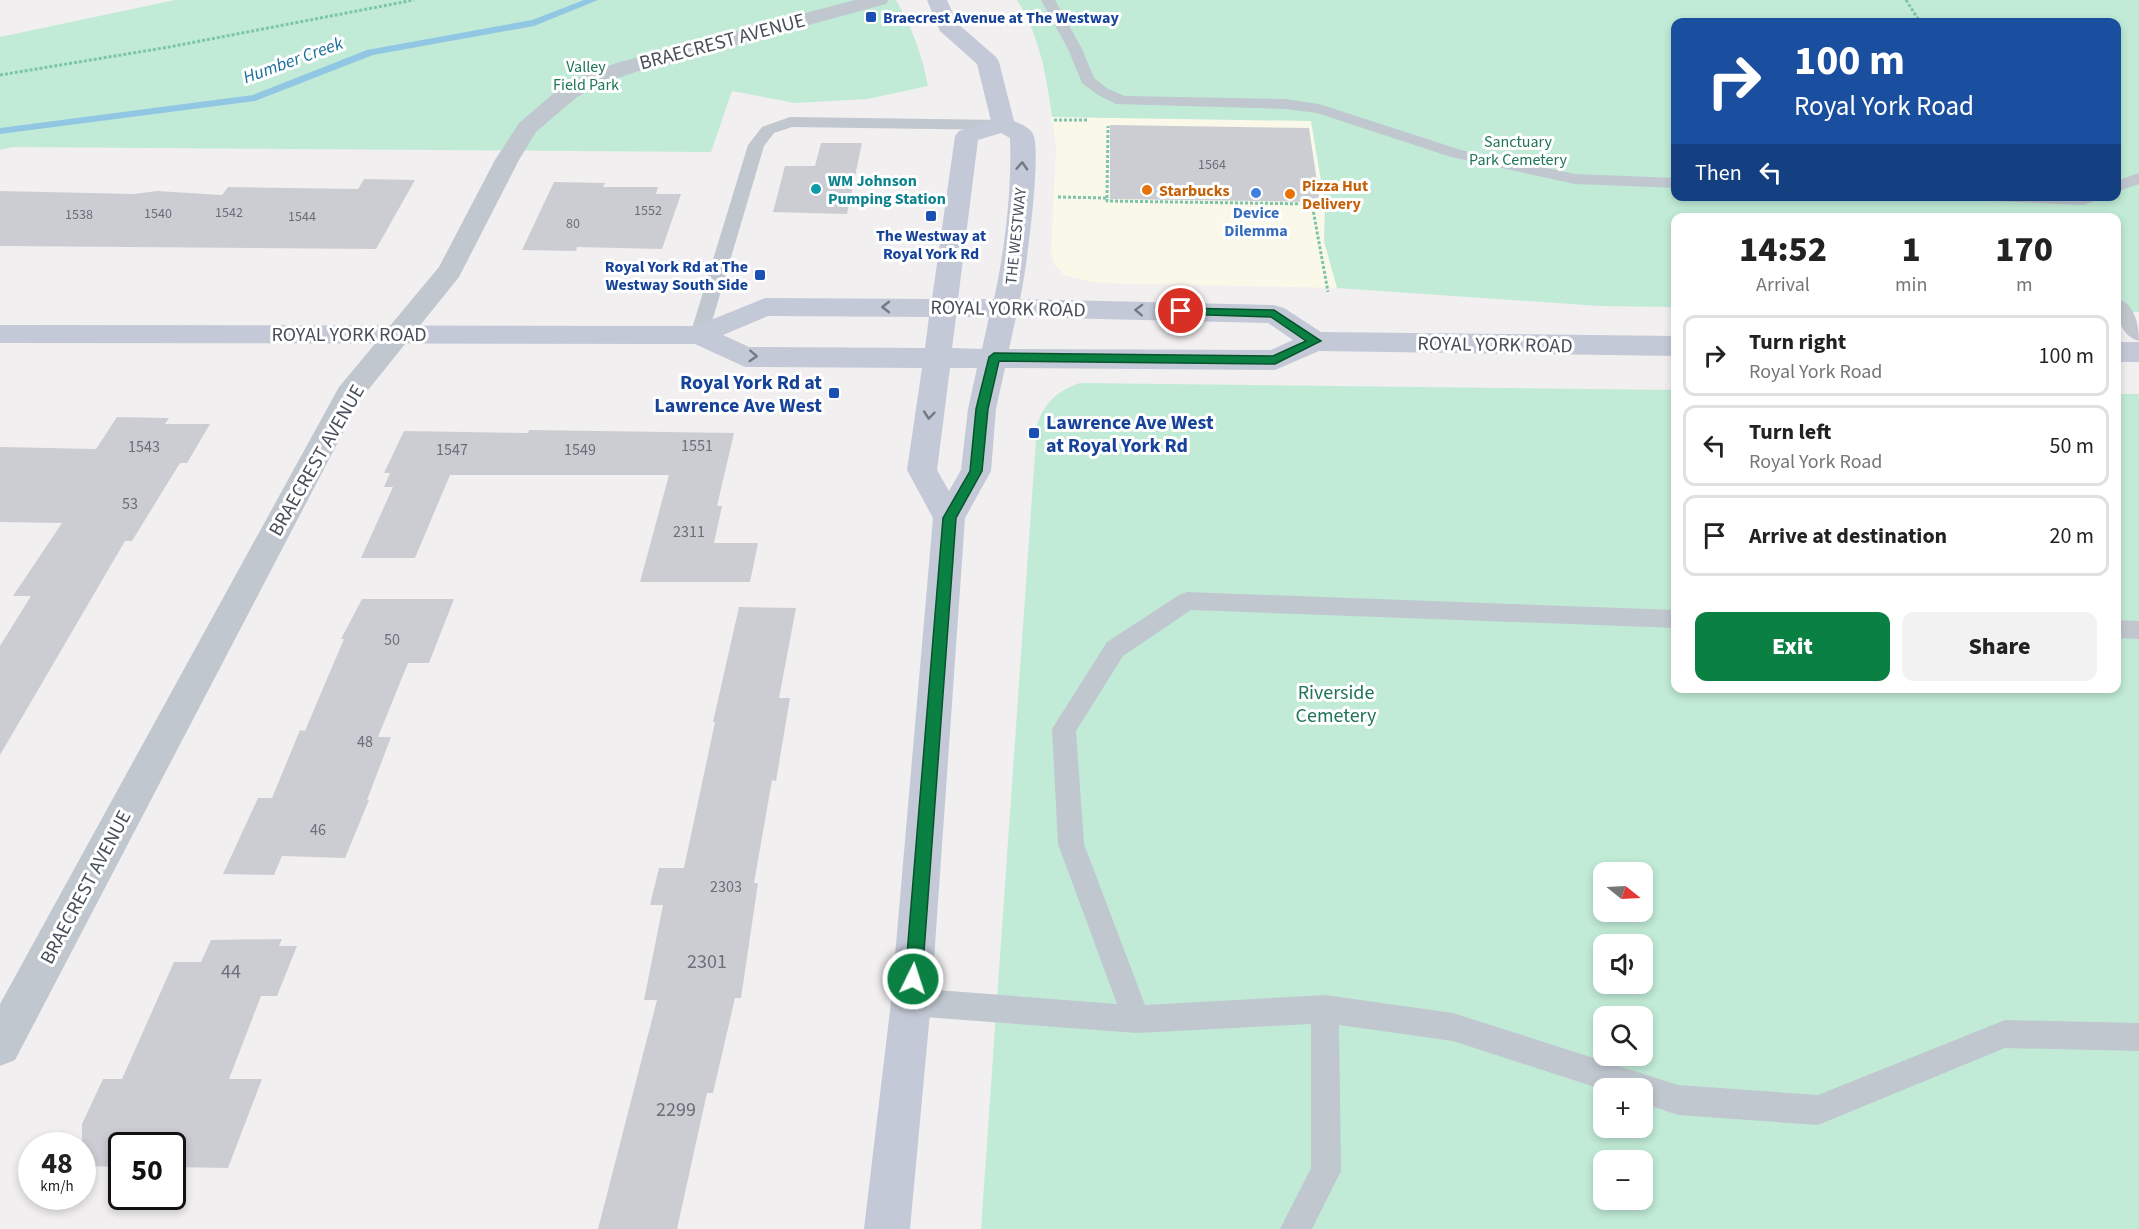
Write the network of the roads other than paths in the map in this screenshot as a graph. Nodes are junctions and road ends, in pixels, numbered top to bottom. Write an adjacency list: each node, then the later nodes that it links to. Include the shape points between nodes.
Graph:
1 (879, 0): 12 (street, BRAECREST AVENUE, via 628,67 569,92 527,128 450,271)
2 (937, 0): 4 (main road, via 948,26 988,62)
3 (1048, 0): 6 (lane, via 1087,80 1122,100 1285,104 1319,109 1457,154 1575,179)
4 (1003, 125): 8 (main road, via 967,136); 9 (main road, THE WESTWAY, one-way to 4, via 1023,161 1022,135); 13 (lane, via 790,122 768,130 756,144)
5 (2139, 178): 7 (lane)
6 (1671, 183)
7 (2121, 185)
8 (945, 307): 9 (main road, ROYAL YORK ROAD); 13 (main road, ROYAL YORK ROAD, one-way to 13, via 765,307); 19 (main road)
9 (1006, 308): 15 (main road, ROYAL YORK ROAD, one-way to 9, via 1274,314); 20 (main road, THE WESTWAY)
10 (2121, 311): 14 (lane)
11 (0, 334): 12 (main road, ROYAL YORK ROAD)
12 (398, 334): 13 (main road, ROYAL YORK ROAD); 29 (street, BRAECREST AVENUE, via 349,394)
13 (699, 335): 19 (main road, ROYAL YORK ROAD, one-way to 19, via 745,357)
14 (2139, 335)
15 (1315, 341): 16 (main road, ROYAL YORK ROAD); 20 (main road, ROYAL YORK ROAD, via 1275,360)
16 (1671, 346)
17 (2121, 352): 18 (main road)
18 (2139, 352)
19 (937, 357): 20 (main road, ROYAL YORK ROAD); 21 (main road, one-way to 21, via 922,470)
20 (994, 357): 21 (main road, THE WESTWAY, via 982,409 976,471)
21 (949, 518): 25 (main road)
22 (1671, 619): 27 (lane, via 1187,601 1115,650 1064,729 1071,844)
23 (2121, 629): 24 (lane)
24 (2139, 630)
25 (911, 1002): 27 (lane); 30 (main road)
26 (1325, 1009): 27 (lane); 28 (lane, via 1453,1027 1678,1100 1818,1110 2006,1034); 31 (lane, via 1326,1171)
27 (1137, 1019)
28 (2139, 1037)
29 (0, 1045)
30 (887, 1229)
31 (1295, 1229)

